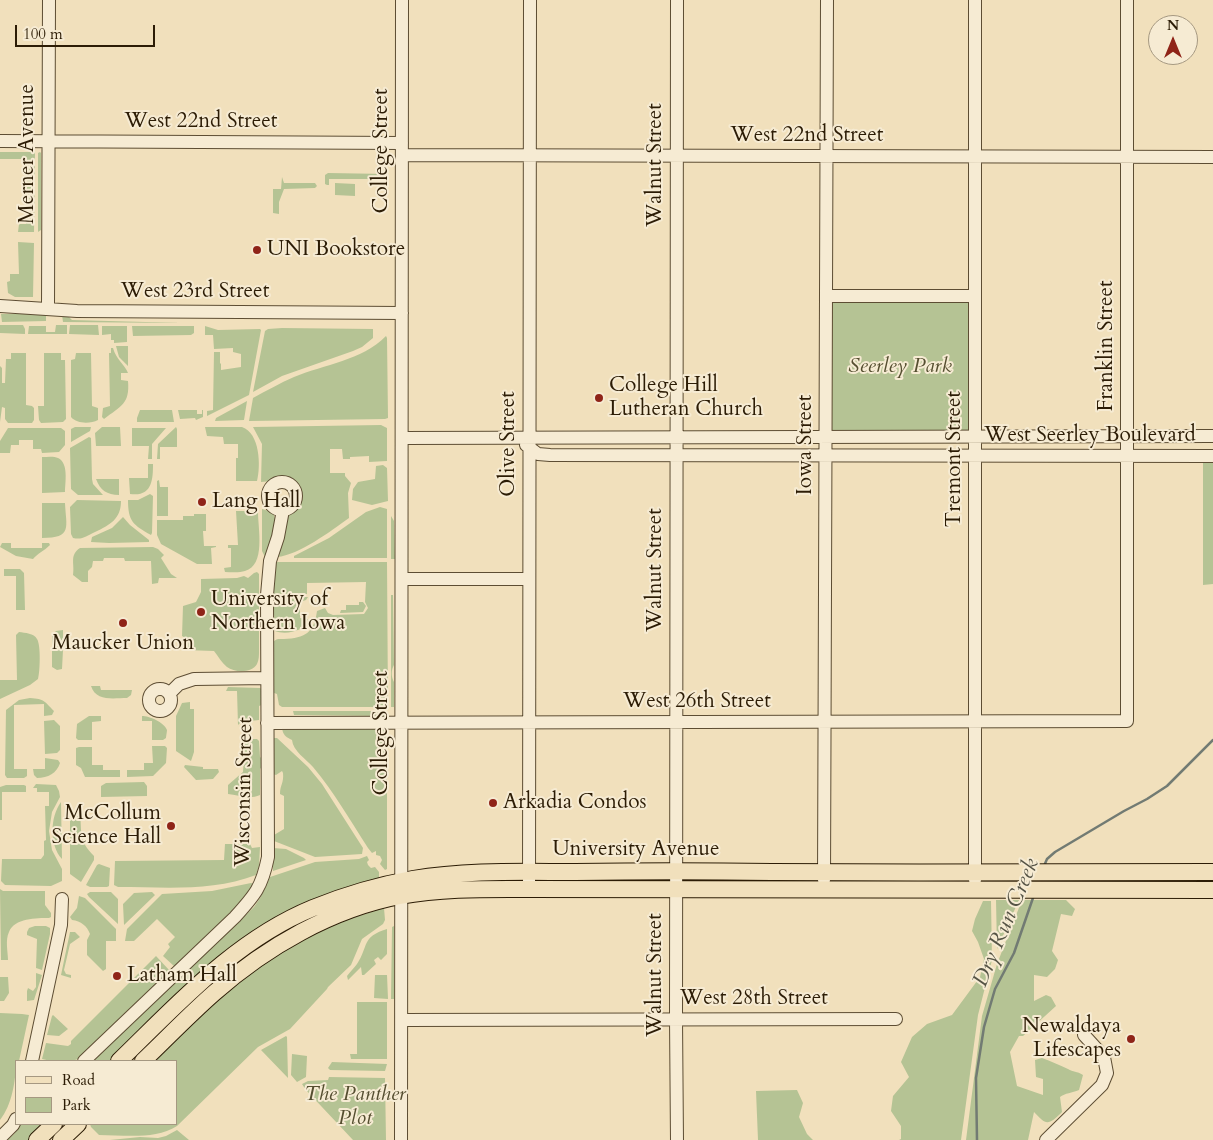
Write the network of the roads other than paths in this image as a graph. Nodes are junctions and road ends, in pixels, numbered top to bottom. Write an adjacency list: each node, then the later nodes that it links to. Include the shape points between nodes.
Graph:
1 (49, 0): 9 (street, Merner Avenue)
2 (402, 0): 10 (street, College Street)
3 (530, 0): 11 (street, Olive Street)
4 (677, 0): 12 (street, Walnut Street)
5 (827, 0): 13 (street, Iowa Street)
6 (975, 0): 14 (street, Tremont Street)
7 (1127, 0): 15 (street, Franklin Street)
8 (0, 141): 9 (street, West 22nd Street)
9 (49, 141): 10 (street, West 22nd Street); 20 (street, Merner Avenue)
10 (402, 149): 11 (street, West 22nd Street); 21 (street, College Street)
11 (530, 156): 12 (street, West 22nd Street); 28 (street, Olive Street)
12 (676, 156): 13 (street, West 22nd Street); 23 (street, Walnut Street)
13 (827, 156): 14 (street, West 22nd Street); 17 (street, Iowa Street)
14 (975, 156): 15 (street, West 22nd Street); 18 (street, Tremont Street)
15 (1127, 156): 16 (street, West 22nd Street); 26 (street, Franklin Street)
16 (1213, 157)
17 (826, 296): 18 (street); 24 (street, Iowa Street)
18 (975, 296): 25 (street, Tremont Street)
19 (0, 306): 20 (street, West 23rd Street)
20 (48, 308): 21 (street, West 23rd Street)
21 (399, 314): 27 (street, College Street)
22 (1213, 436): 26 (street, West Seerley Boulevard)
23 (676, 437): 24 (street, West Seerley Boulevard); 28 (street, West Seerley Boulevard); 29 (street, Walnut Street)
24 (826, 437): 25 (street, West Seerley Boulevard); 30 (street, Iowa Street)
25 (975, 437): 26 (street, West Seerley Boulevard); 31 (street, Tremont Street)
26 (1127, 437): 32 (street, Franklin Street)
27 (402, 438): 28 (street, West Seerley Boulevard, via 492,437); 35 (street, College Street)
28 (529, 443): 29 (street, West Seerley Boulevard, via 538,454 550,456); 36 (street, Olive Street)
29 (677, 455): 30 (street, West Seerley Boulevard); 44 (street, Walnut Street)
30 (826, 456): 31 (street, West Seerley Boulevard); 39 (street, Iowa Street)
31 (975, 456): 32 (street, West Seerley Boulevard); 40 (street, Tremont Street)
32 (1127, 456): 33 (street, West Seerley Boulevard); 41 (street, Franklin Street)
33 (1213, 456)
34 (283, 510): 37 (street, Wisconsin Street, via 270,561)
35 (402, 579): 36 (street); 42 (street, College Street)
36 (529, 579): 43 (street, Olive Street)
37 (267, 678): 38 (street, via 194,679 180,684); 45 (street, Wisconsin Street)
38 (169, 694)
39 (825, 721): 40 (street, West 26th Street); 44 (street, West 26th Street); 49 (street, Iowa Street)
40 (975, 721): 41 (street, West 26th Street); 47 (street, Tremont Street)
41 (1127, 721)
42 (402, 722): 43 (street, West 26th Street); 45 (street, West 26th Street); 51 (street, College Street)
43 (529, 722): 44 (street, West 26th Street); 48 (street, Olive Street)
44 (676, 722): 46 (street, Walnut Street)
45 (267, 723): 63 (street, Wisconsin Street, via 268,857 261,886 234,917)
46 (676, 871): 48 (main road, University Avenue); 49 (main road, University Avenue); 54 (street, Walnut Street)
47 (975, 871): 49 (main road, University Avenue); 50 (main road, University Avenue); 53 (street, Tremont Street)
48 (529, 872): 51 (main road, University Avenue, via 457,874); 52 (street, Olive Street)
49 (824, 872): 55 (street, Iowa Street)
50 (1213, 872)
51 (402, 888): 52 (main road, University Avenue); 59 (street, College Street); 64 (main road, University Avenue, via 357,892 312,908 257,938 204,979); 65 (main road, University Avenue, via 301,933 251,963 214,993)
52 (529, 889): 54 (main road, University Avenue)
53 (975, 889): 55 (main road, University Avenue); 56 (main road, University Avenue)
54 (676, 890): 55 (main road, University Avenue); 60 (street, Walnut Street)
55 (824, 890)
56 (1213, 890)
57 (62, 899): 62 (street, via 61,925)
58 (896, 1019): 60 (street, West 28th Street)
59 (402, 1020): 60 (street, West 28th Street); 72 (street, College Street)
60 (676, 1020): 73 (street, Walnut Street)
61 (1084, 1035): 74 (street, via 1104,1057 1107,1073 1102,1085)
62 (32, 1060)
63 (85, 1060)
64 (120, 1060)
65 (144, 1060)
66 (15, 1121): 69 (street)
67 (53, 1125): 70 (main road)
68 (77, 1125): 71 (main road)
69 (0, 1138)
70 (37, 1140)
71 (61, 1140)
72 (401, 1140)
73 (677, 1140)
74 (1046, 1140)

